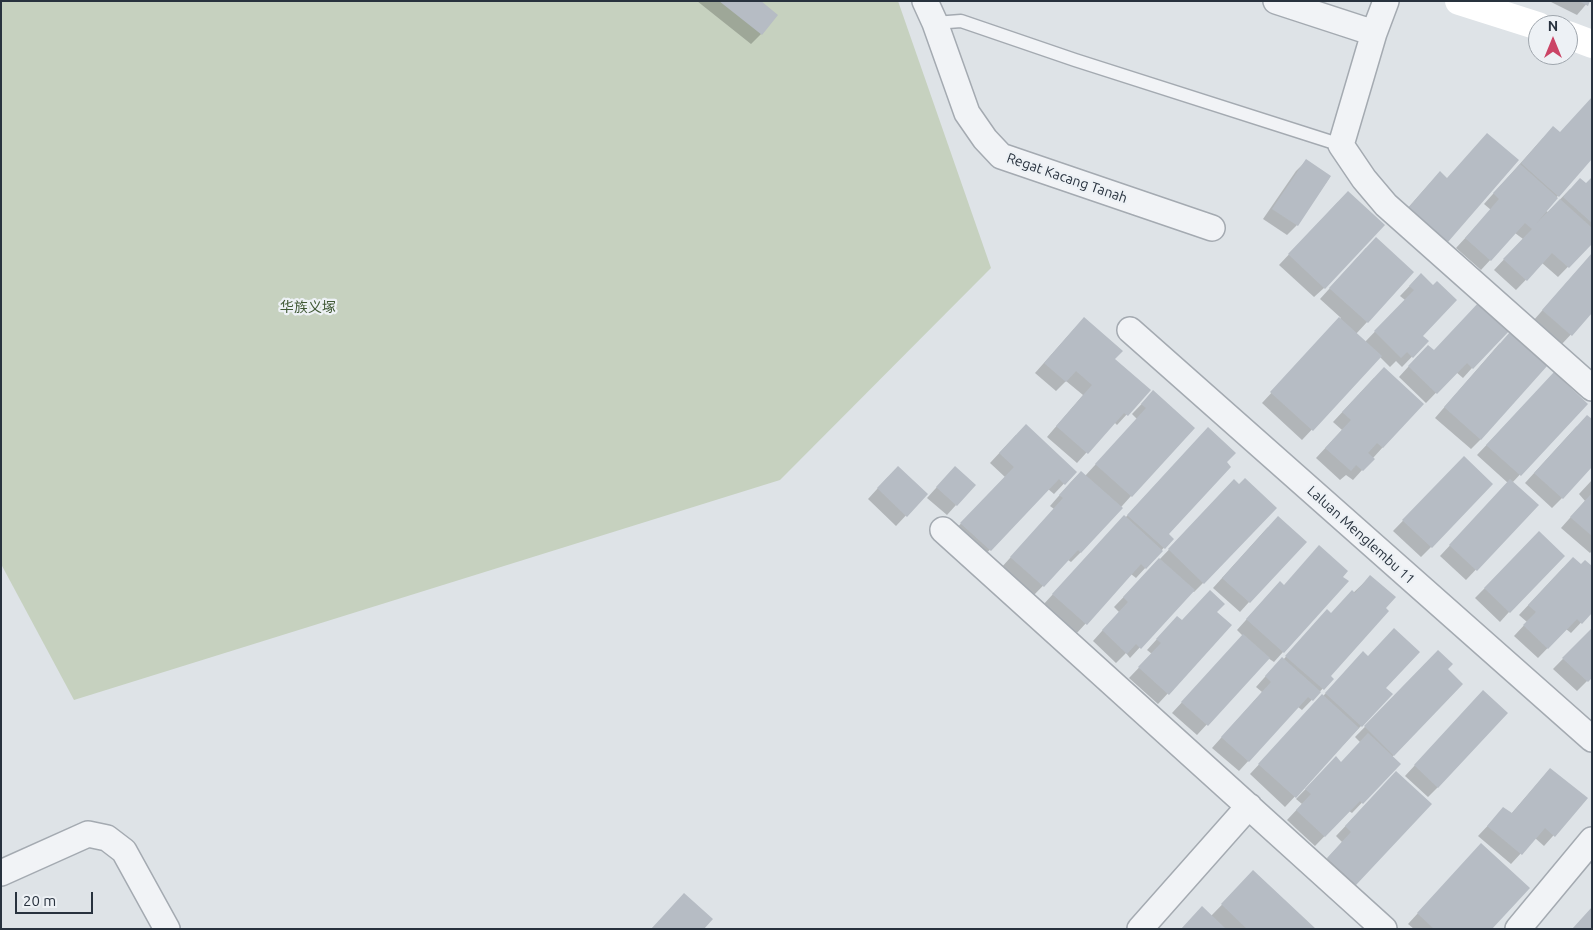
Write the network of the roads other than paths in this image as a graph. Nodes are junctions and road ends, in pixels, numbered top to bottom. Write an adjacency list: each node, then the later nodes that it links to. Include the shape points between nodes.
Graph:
1 (1276, 1): 6 (street)
2 (1386, 1): 6 (street)
3 (1458, 1): 5 (main road)
4 (930, 12): 9 (lane); 10 (street, Regat Kacang Tanah, via 967,113 1001,156)
5 (1528, 23)
6 (1374, 32): 9 (street)
7 (1578, 39): 8 (main road)
8 (1592, 44)
9 (1340, 145): 12 (street, via 1386,205)
10 (1212, 228)
11 (1130, 330): 14 (street, Laluan Menglembu 11)
12 (1592, 388)
13 (943, 530): 15 (street)
14 (1592, 739)
15 (1249, 806): 19 (street); 20 (street)
16 (1592, 840): 21 (street)
17 (1, 873): 18 (street, via 88,834 107,838 124,851)
18 (160, 927)
19 (1140, 929)
20 (1384, 929)
21 (1518, 929)

